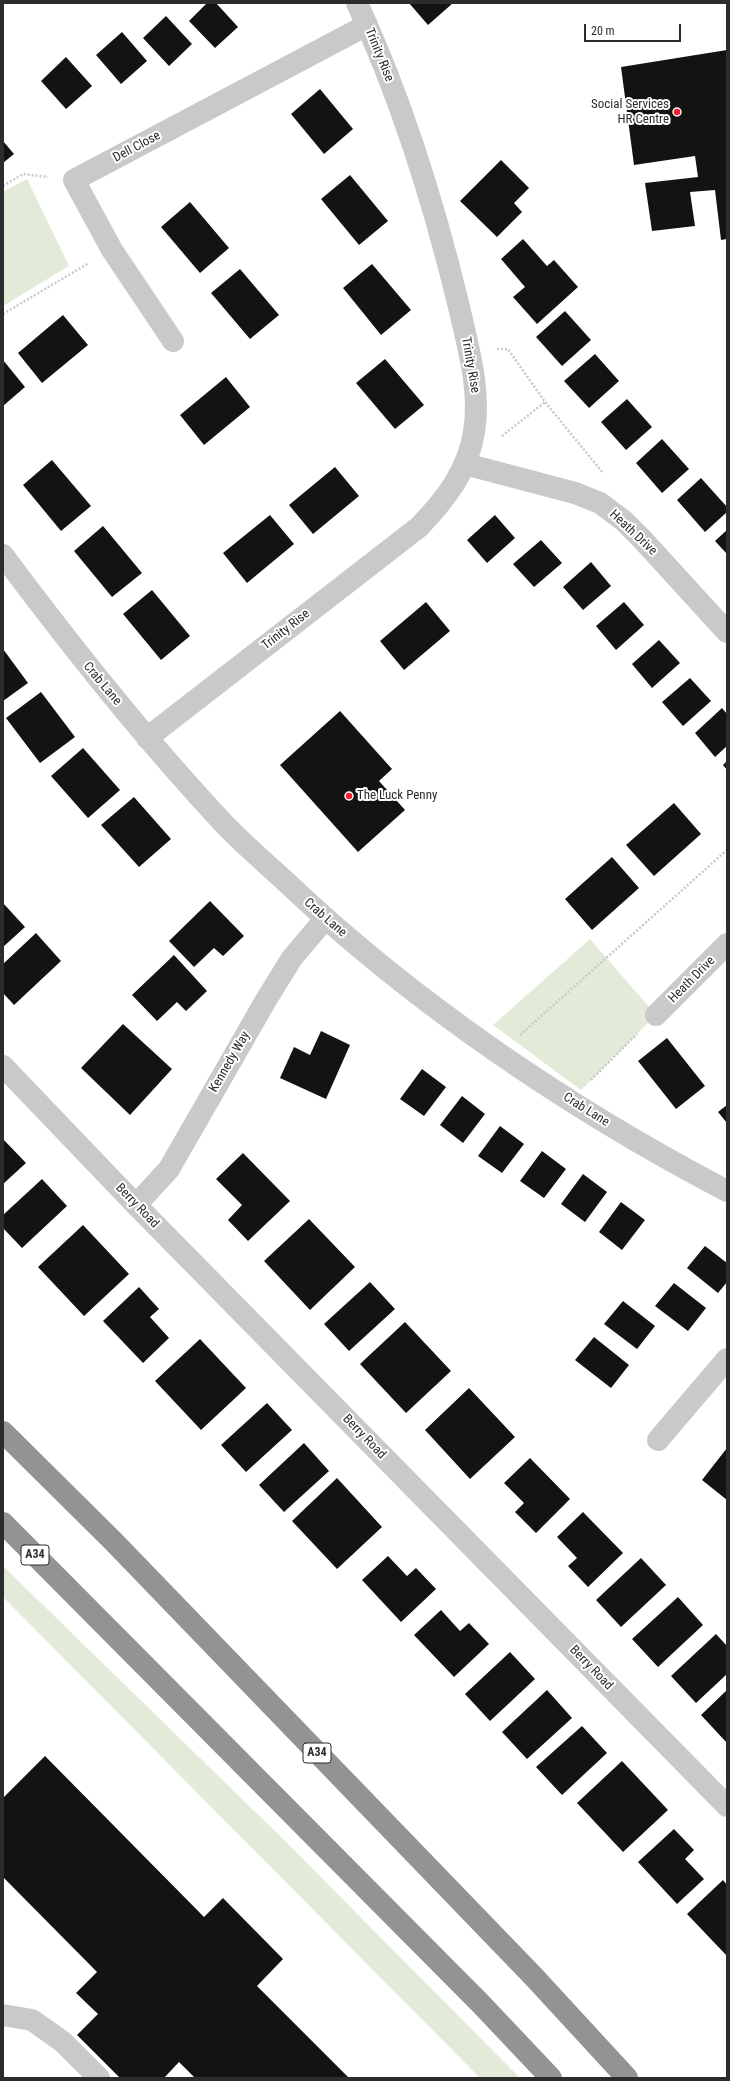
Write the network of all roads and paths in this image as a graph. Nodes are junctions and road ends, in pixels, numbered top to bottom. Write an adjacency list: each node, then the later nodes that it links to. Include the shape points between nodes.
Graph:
1 (357, 3): 2 (street, Trinity Rise)
2 (367, 25): 3 (street, Dell Close); 8 (street, Trinity Rise, via 396,98 441,232)
3 (74, 180): 4 (path, via 23,174); 5 (street)
4 (3, 186)
5 (112, 250): 6 (path); 7 (street)
6 (3, 314)
7 (173, 341)
8 (468, 347): 9 (path, via 508,350); 10 (street, Trinity Rise, via 476,395 474,432)
9 (545, 402): 10 (path); 11 (path, via 608,479)
10 (465, 464): 11 (street, Heath Drive, via 575,493); 14 (street, Trinity Rise, via 453,488 419,527)
11 (600, 503): 13 (street, Heath Drive, via 624,521)
12 (3, 555): 14 (street, Crab Lane, via 73,649)
13 (727, 632)
14 (147, 738): 16 (street, Crab Lane, via 228,828)
15 (727, 850): 19 (path)
16 (325, 919): 19 (street, Crab Lane, via 424,999); 23 (street, Kennedy Way, via 292,958 169,1169)
17 (727, 944): 18 (street, Heath Drive)
18 (656, 1015): 21 (path)
19 (499, 1053): 21 (street, Crab Lane)
20 (3, 1066): 23 (street, Berry Road)
21 (570, 1099): 22 (street, Crab Lane, via 662,1158)
22 (727, 1191)
23 (136, 1205): 28 (street, Berry Road)
24 (727, 1359): 26 (street)
25 (3, 1432): 32 (highway, A34, via 114,1542 534,1977)
26 (658, 1440)
27 (3, 1523): 31 (highway, A34, via 476,1998)
28 (727, 1806)
29 (3, 2015): 30 (street, via 32,2020 62,2042)
30 (99, 2078)
31 (551, 2078)
32 (626, 2078)

